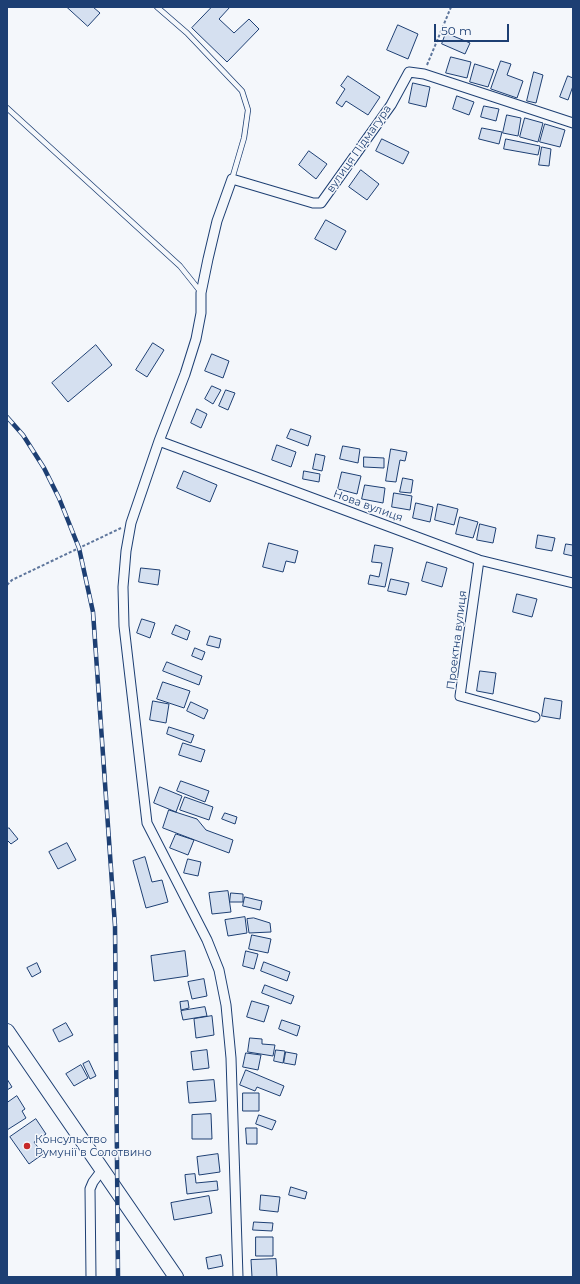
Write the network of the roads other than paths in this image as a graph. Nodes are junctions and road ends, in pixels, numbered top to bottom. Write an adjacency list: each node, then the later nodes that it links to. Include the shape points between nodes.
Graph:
1 (158, 7): 4 (lane, via 187,33 242,91 248,110 244,138)
2 (7, 108): 5 (lane, via 180,266)
3 (573, 123): 4 (street, вулиця Підмагура, via 424,74 409,72 391,105 321,203 313,203)
4 (232, 179): 5 (street, via 217,221)
5 (202, 293): 6 (street, via 196,339)
6 (159, 442): 7 (street, Нова вулиця); 14 (street, via 131,523 123,587 124,626 147,822 207,940 219,970 226,1005 231,1058)
7 (479, 560): 8 (street, Нова вулиця); 9 (street, Проектна вулиця, via 460,696)
8 (573, 583)
9 (535, 717)
10 (7, 1030): 11 (main road)
11 (102, 1170): 12 (street, via 90,1189); 13 (main road)
12 (91, 1277)
13 (176, 1277)
14 (238, 1277)

